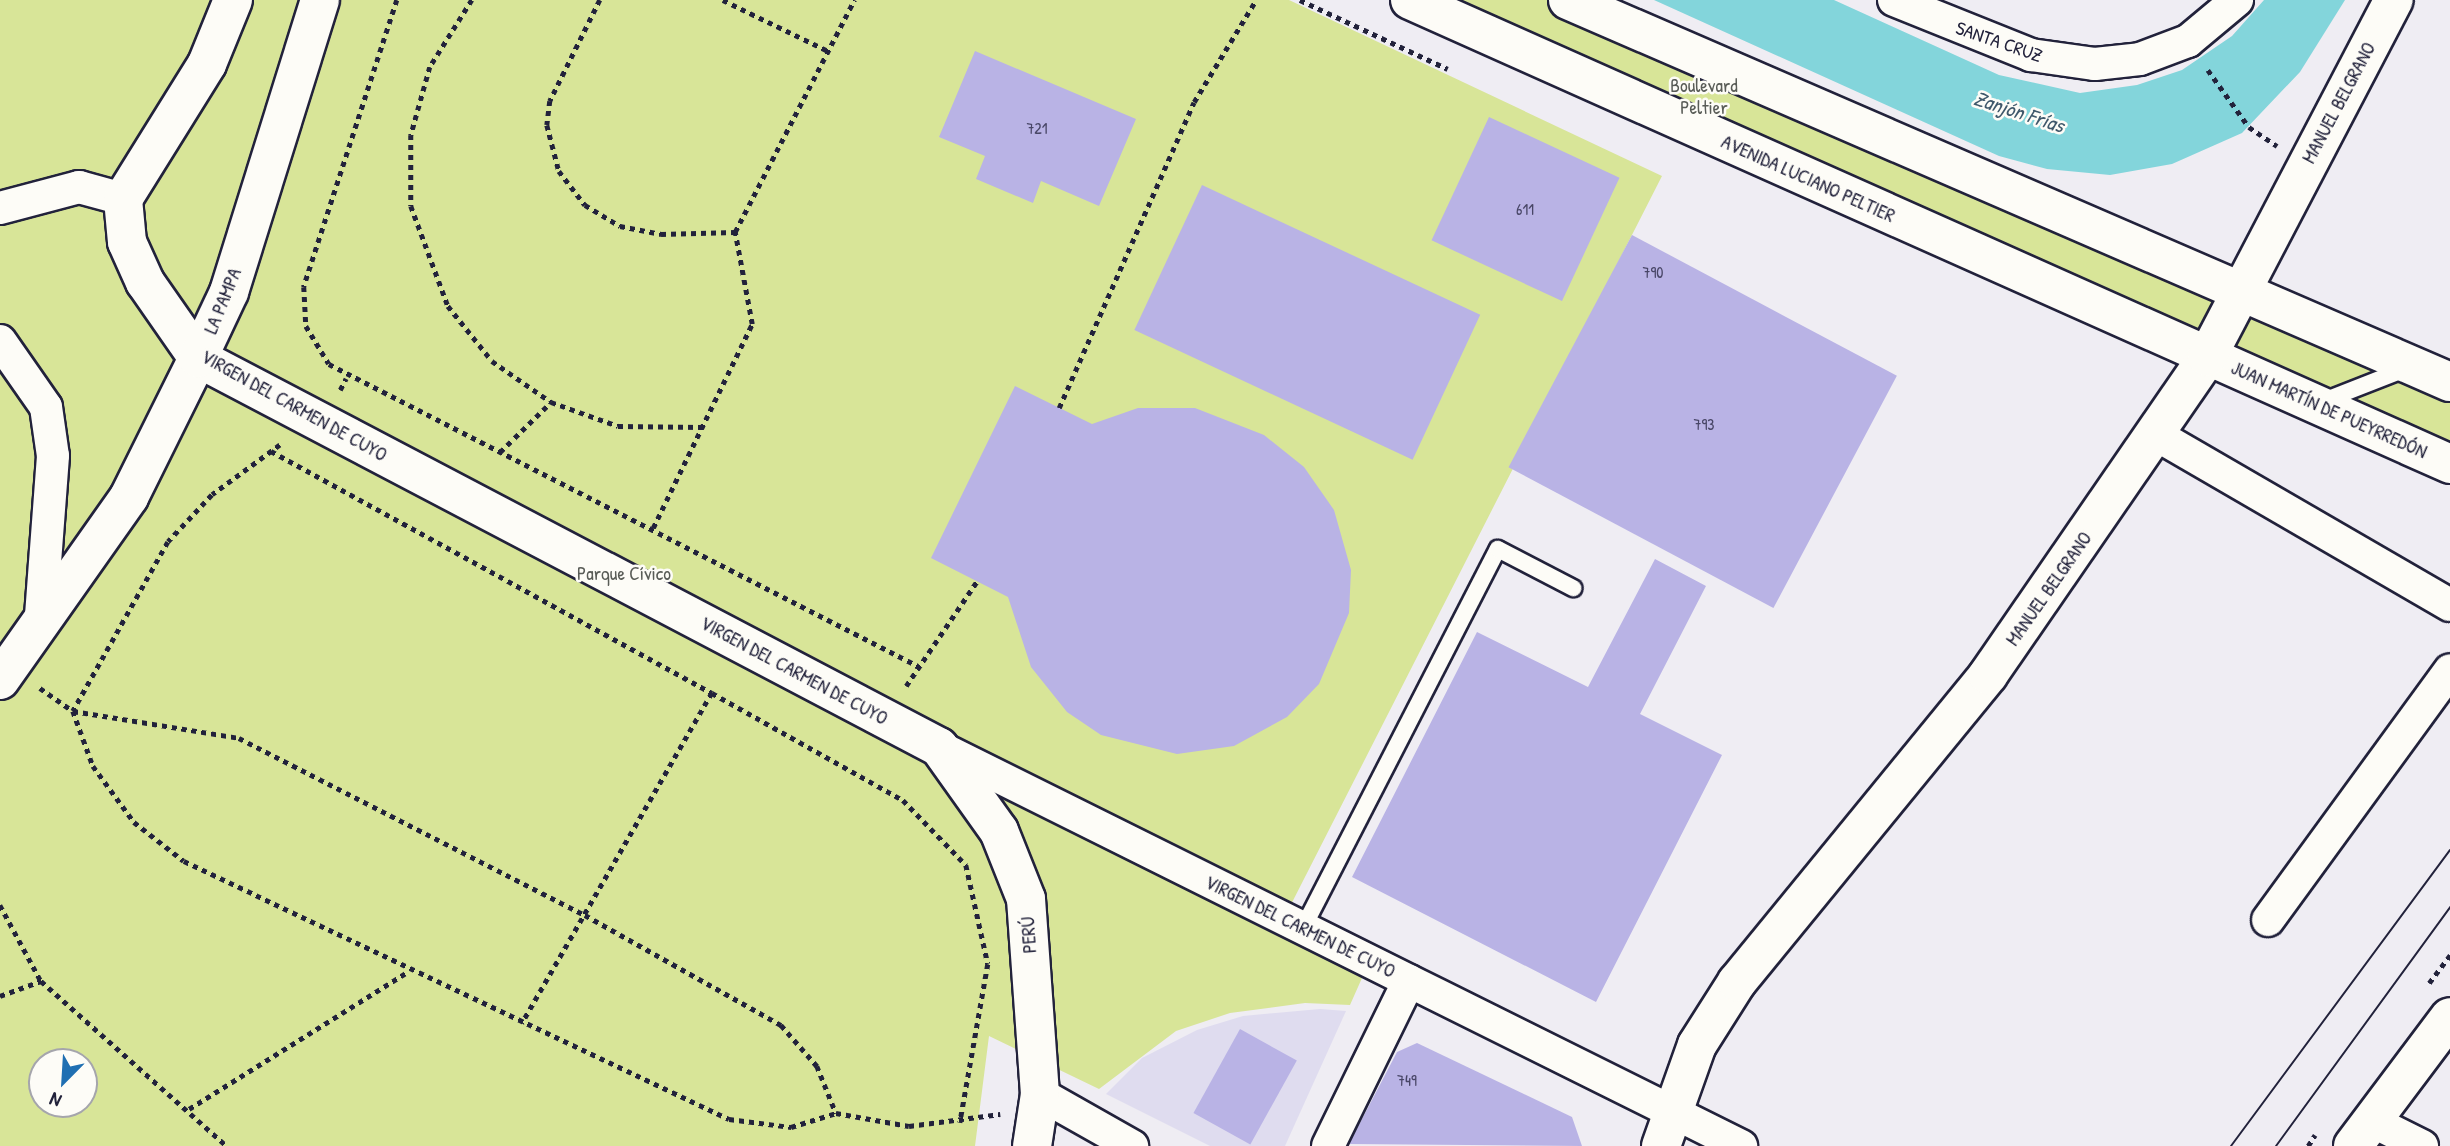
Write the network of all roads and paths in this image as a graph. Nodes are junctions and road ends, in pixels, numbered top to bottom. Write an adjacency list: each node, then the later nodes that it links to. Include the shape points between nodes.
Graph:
1 (233, 0): 20 (main road, via 207,64)
2 (320, 0): 26 (main road, LA PAMPA, via 229,292)
3 (397, 0): 28 (path, via 304,287 306,326 315,346)
4 (472, 0): 30 (path, via 446,36 418,100 411,206 431,274 468,335 520,384)
5 (600, 0): 22 (path, via 550,101 547,125 559,171 585,205 620,226 662,234)
6 (723, 0): 17 (path)
7 (854, 0): 17 (path)
8 (1256, 0): 32 (path, via 1194,102)
9 (1300, 0): 18 (path)
10 (1410, 0): 25 (main road, AVENIDA LUCIANO PELTIER)
11 (1568, 0): 23 (main road)
12 (1894, 0): 15 (street, SANTA CRUZ)
13 (2237, 0): 16 (street)
14 (2394, 0): 23 (main road, MANUEL BELGRANO)
15 (1942, 10): 16 (street, SANTA CRUZ, via 2062,62 2140,59)
16 (2194, 50): 19 (path)
17 (828, 51): 22 (path)
18 (1448, 69)
19 (2249, 127)
20 (123, 199): 21 (street, via 79,187); 26 (main road, VIRGEN DEL CARMEN DE CUYO, via 127,242 145,282)
21 (0, 208)
22 (735, 233): 34 (path, via 752,324)
23 (2242, 290): 25 (main road, MANUEL BELGRANO); 27 (main road)
24 (0, 341): 43 (street, via 46,407 53,456)
25 (2207, 357): 31 (main road, JUAN MARTÍN DE PUEYRREDÓN); 35 (main road, MANUEL BELGRANO)
26 (198, 358): 33 (main road, VIRGEN DEL CARMEN DE CUYO); 43 (main road, LA PAMPA, via 128,497)
27 (2413, 365): 29 (main road); 31 (lane)
28 (346, 378): 33 (path); 37 (path)
29 (2450, 382)
30 (551, 402): 34 (path, via 618,426); 37 (path)
31 (2316, 404): 38 (main road, JUAN MARTÍN DE PUEYRREDÓN)
32 (1059, 408)
33 (323, 423): 36 (path); 49 (main road, VIRGEN DEL CARMEN DE CUYO)
34 (702, 427): 39 (path)
35 (2155, 435): 42 (street); 65 (main road, MANUEL BELGRANO, via 1988,675 1737,982 1697,1045)
36 (270, 450): 47 (path); 48 (path, via 212,495 167,542)
37 (500, 453): 39 (path)
38 (2450, 464)
39 (653, 528): 44 (path)
40 (977, 581): 44 (path)
41 (1573, 588): 54 (lane, via 1498,549)
42 (2450, 605)
43 (39, 632): 46 (main road, LA PAMPA)
44 (918, 666): 49 (path)
45 (2450, 670): 53 (street)
46 (0, 680)
47 (712, 693): 52 (path); 64 (path, via 903,800 966,865 988,964)
48 (73, 711): 52 (path, via 239,738); 55 (path, via 93,766 134,822 184,860)
49 (886, 719): 50 (main road, VIRGEN DEL CARMEN DE CUYO)
50 (939, 747): 54 (street, VIRGEN DEL CARMEN DE CUYO); 61 (main road, PERÚ, via 999,831 1026,899)
51 (0, 905): 56 (path)
52 (585, 915): 60 (path); 63 (path, via 781,1025 817,1066)
53 (2268, 920)
54 (1303, 928): 57 (street, VIRGEN DEL CARMEN DE CUYO)
55 (407, 971): 60 (path); 62 (path)
56 (41, 981): 58 (path); 62 (path)
57 (1409, 981): 65 (street, VIRGEN DEL CARMEN DE CUYO); 70 (street)
58 (0, 996)
59 (2450, 1017): 66 (main road)
60 (522, 1024): 63 (path, via 729,1119 791,1127)
61 (1039, 1100): 64 (path); 68 (main road, PERÚ); 69 (street)
62 (189, 1109): 67 (path)
63 (836, 1113): 64 (path, via 909,1126)
64 (960, 1123)
65 (1666, 1128): 71 (street, VIRGEN DEL CARMEN DE CUYO)
66 (2362, 1134): 72 (street)
67 (227, 1146)
68 (1032, 1146)
69 (1132, 1146)
70 (1328, 1146)
71 (1741, 1146)
72 (2422, 1146)

